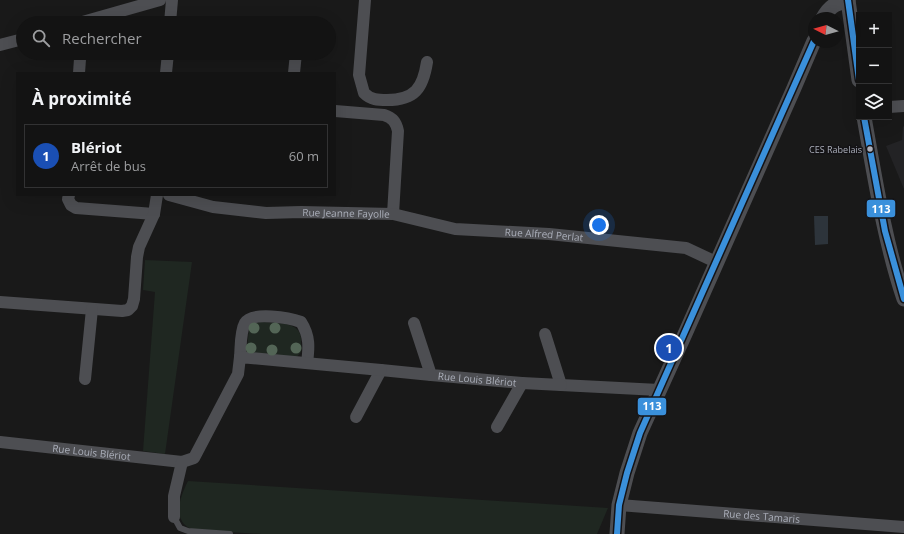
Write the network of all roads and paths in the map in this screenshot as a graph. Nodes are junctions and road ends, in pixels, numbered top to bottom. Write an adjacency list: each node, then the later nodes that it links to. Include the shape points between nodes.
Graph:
1 (160, 0): 8 (street)
2 (172, 0): 9 (street)
3 (365, 0): 17 (street, via 359,75 364,93 374,100 406,98 416,92 422,82)
4 (826, 0): 6 (street)
5 (848, 0): 7 (street, via 829,8); 13 (street)
6 (824, 12)
7 (827, 12)
8 (104, 16)
9 (171, 16)
10 (16, 41): 11 (street)
11 (0, 45)
12 (811, 48): 30 (street)
13 (856, 58)
14 (80, 60): 18 (street)
15 (167, 60): 19 (street)
16 (295, 60): 20 (street)
17 (427, 62)
18 (79, 72)
19 (166, 72)
20 (294, 72)
21 (904, 106): 22 (street)
22 (892, 107)
23 (336, 111): 29 (street, Rue Jeanne Fayolle, via 384,115 394,120 398,131)
24 (865, 120): 31 (street, via 879,204)
25 (69, 196): 28 (street, via 70,205 76,208)
26 (157, 196): 28 (street)
27 (172, 196): 29 (street, Rue Jeanne Fayolle, via 213,208 266,214)
28 (154, 214): 33 (street, via 137,257 132,306 122,311)
29 (393, 214): 30 (street, Rue Alfred Perlat, via 455,229 549,234 686,248)
30 (716, 262): 43 (street)
31 (904, 299)
32 (0, 302): 33 (street)
33 (92, 309): 40 (street)
34 (414, 323): 39 (street, Rue Louis Blériot)
35 (545, 334): 42 (street)
36 (240, 357): 37 (street, Rue Louis Blériot); 37 (street, via 243,327 250,318 294,319 301,322 308,337); 47 (street, via 238,374 194,458)
37 (307, 363): 38 (street, Rue Louis Blériot)
38 (381, 370): 39 (street, Rue Louis Blériot); 44 (street)
39 (431, 375): 41 (street, Rue Louis Blériot)
40 (85, 379)
41 (522, 383): 42 (street, Rue Louis Blériot); 45 (street, Rue Louis Blériot)
42 (561, 385): 43 (street, Rue Louis Blériot)
43 (660, 390): 48 (street, via 640,433 626,473)
44 (356, 417)
45 (496, 427)
46 (0, 442): 47 (street, Rue Louis Blériot)
47 (182, 462): 49 (street, via 174,496)
48 (619, 504): 50 (street, Rue des Tamaris); 52 (street)
49 (174, 517): 51 (lane, via 180,528 188,531)
50 (904, 527)
51 (230, 534)
52 (617, 534)

